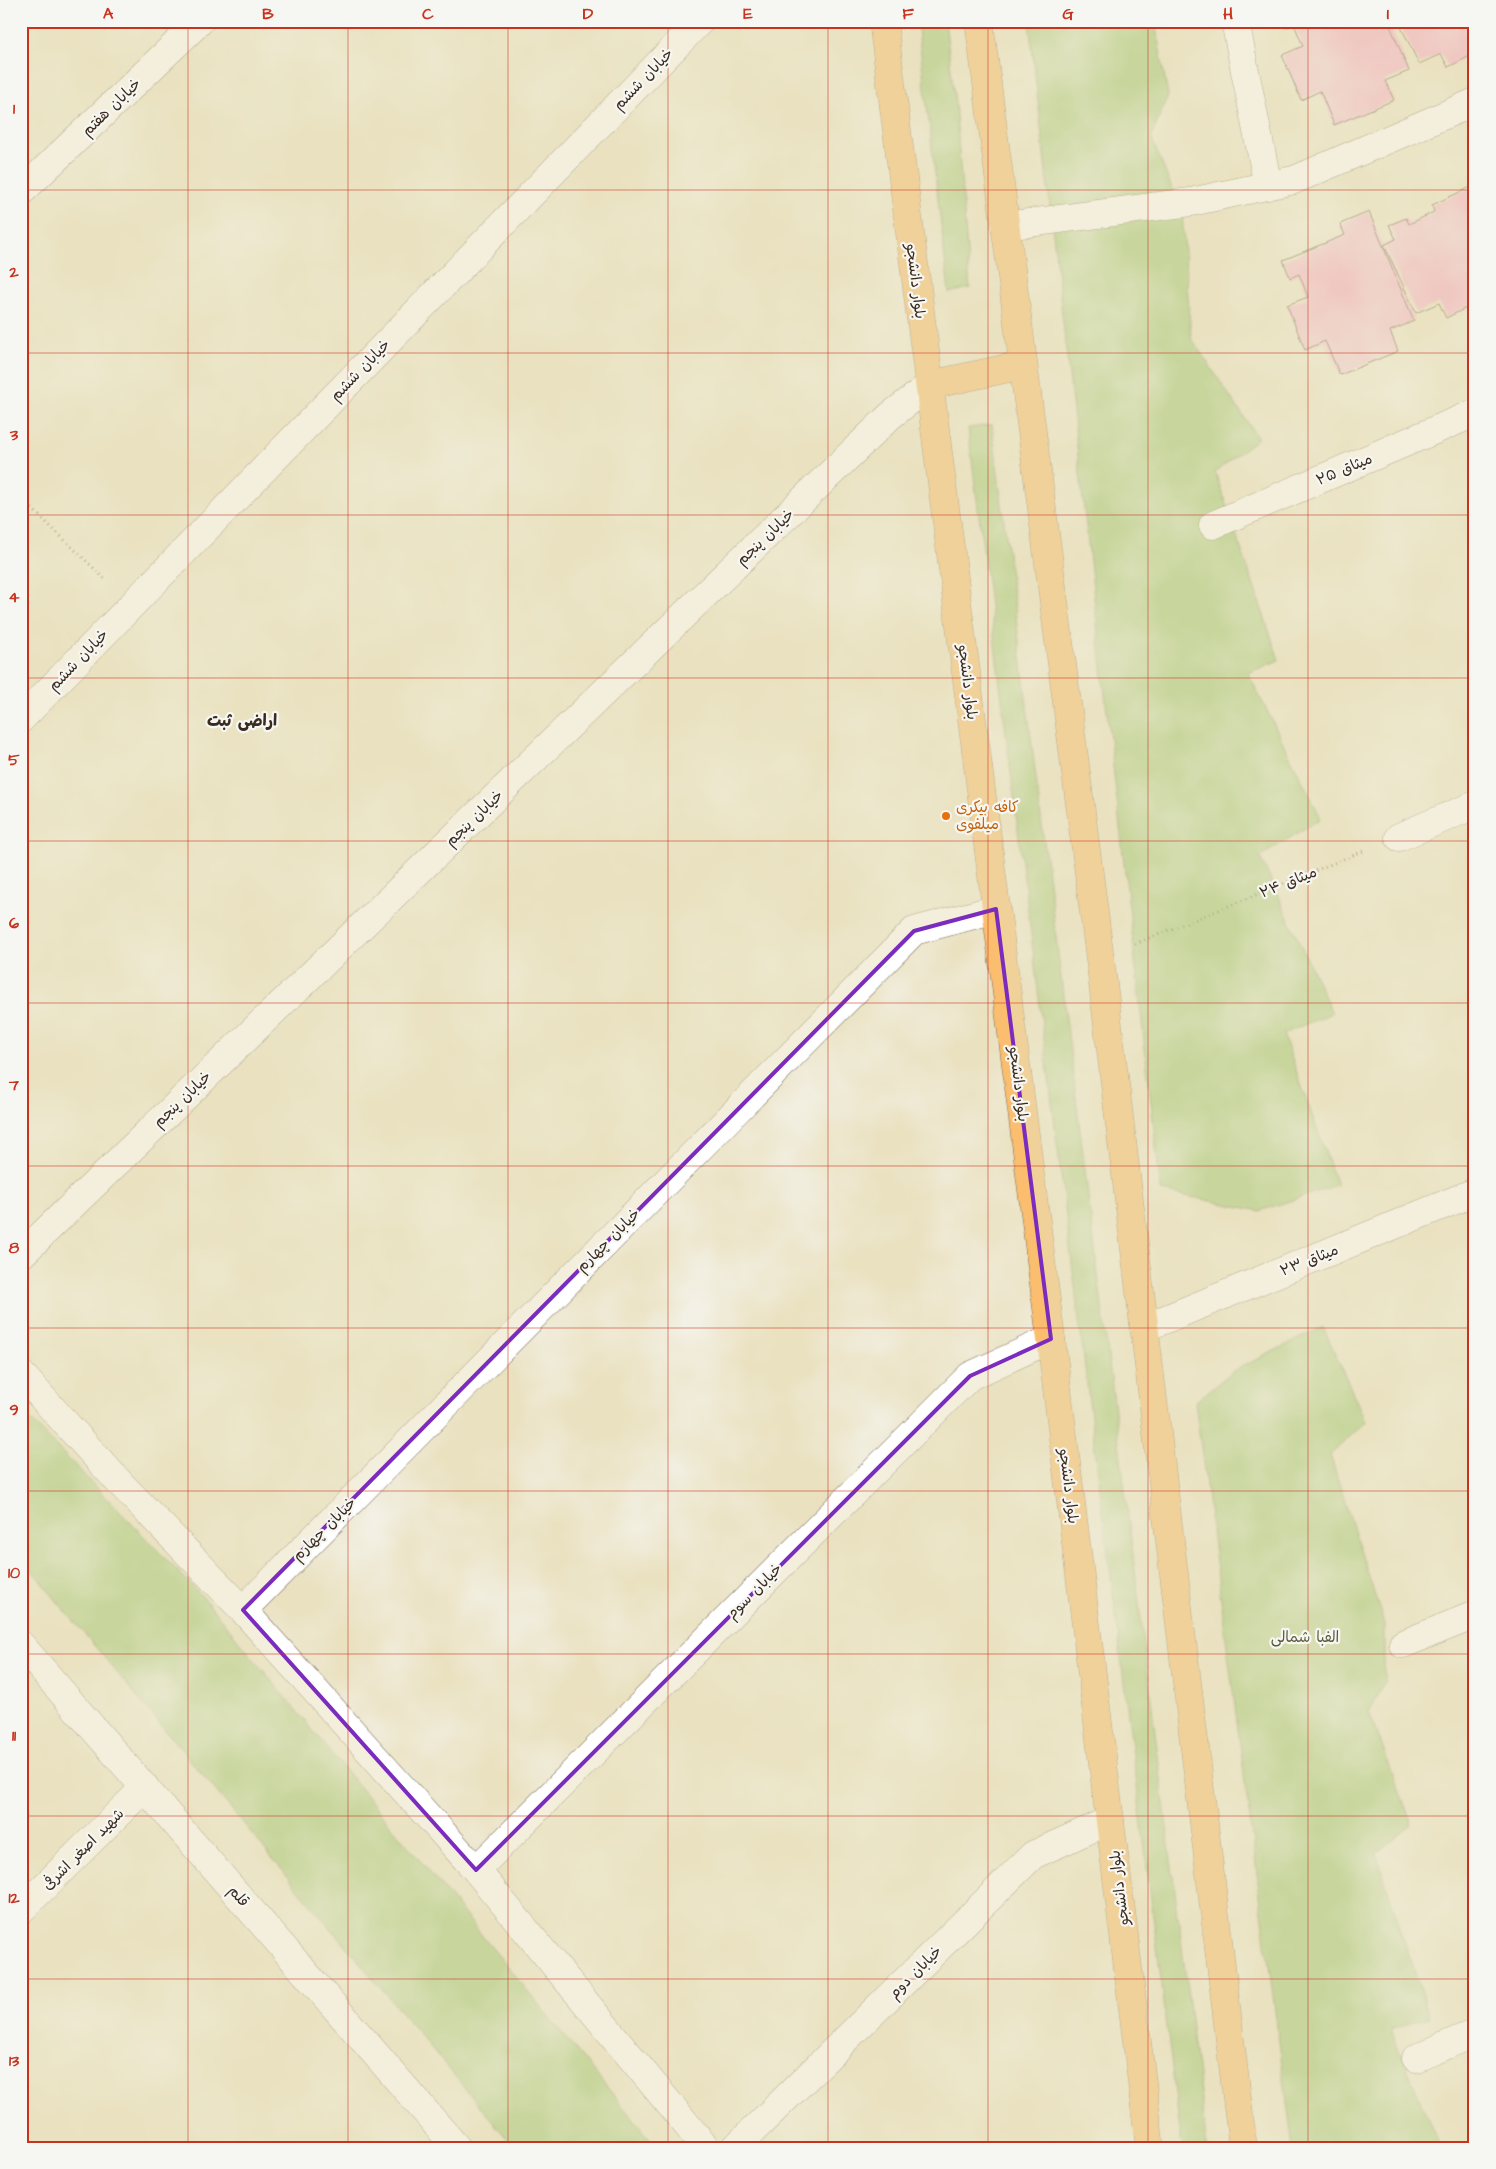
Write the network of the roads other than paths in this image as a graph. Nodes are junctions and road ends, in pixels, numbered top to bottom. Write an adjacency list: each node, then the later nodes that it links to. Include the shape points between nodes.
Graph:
1 (200, 21): 8 (street, خیابان هفتم)
2 (883, 21): 11 (main road, بلوار دانشجو)
3 (979, 21): 9 (main road)
4 (1235, 21): 7 (street)
5 (683, 27): 14 (street, خیابان ششم)
6 (1475, 102): 7 (street, via 1294,180)
7 (1268, 186): 9 (street, via 1191,202)
8 (21, 192)
9 (1006, 226): 10 (main road)
10 (1023, 365): 11 (main road); 20 (main road)
11 (930, 385): 17 (main road, بلوار دانشجو); 19 (street, خیابان پنجم, via 883,423)
12 (1475, 413): 13 (street, میثاق ۲۵)
13 (1212, 525)
14 (21, 719)
15 (1475, 804): 16 (street)
16 (1399, 837)
17 (996, 909): 21 (main road, بلوار دانشجو); 23 (street, خیابان چهارم, via 914,931)
18 (1475, 1192): 20 (street, میثاق ۲۳)
19 (21, 1254)
20 (1144, 1328): 37 (main road)
21 (1051, 1340): 28 (main road, بلوار دانشجو); 29 (street, خیابان سوم, via 970,1376)
22 (21, 1374): 23 (street, via 118,1481)
23 (243, 1610): 29 (street)
24 (1475, 1615): 26 (street)
25 (21, 1644): 27 (street, قلم)
26 (1403, 1644)
27 (145, 1787): 30 (street, شهید اصغر اشرفی); 33 (street, قلم)
28 (1110, 1820): 35 (street, خیابان دوم, via 1033,1855); 36 (main road, بلوار دانشجو)
29 (476, 1870): 34 (street)
30 (21, 1910)
31 (1475, 2033): 32 (street)
32 (1416, 2058)
33 (456, 2148)
34 (706, 2148)
35 (735, 2148)
36 (1150, 2148)
37 (1242, 2148)

